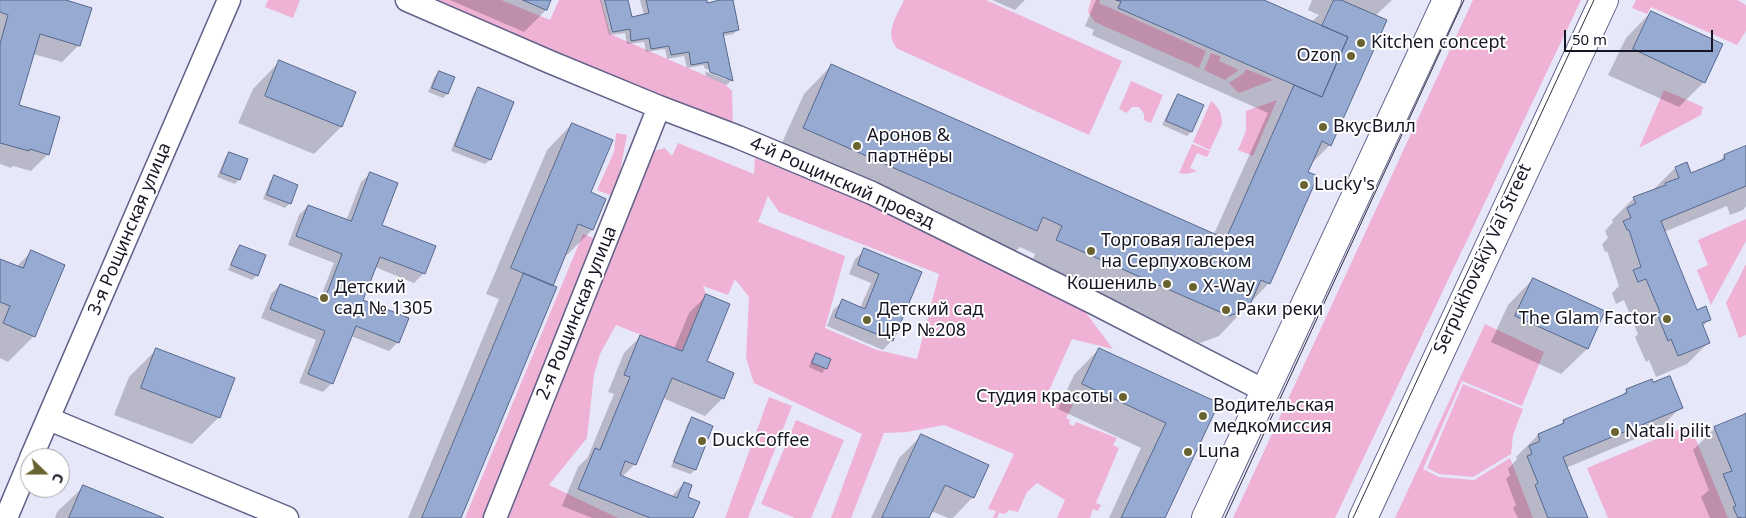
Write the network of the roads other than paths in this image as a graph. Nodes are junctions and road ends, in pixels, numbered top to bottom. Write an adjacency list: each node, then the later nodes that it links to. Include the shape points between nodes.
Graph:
1 (229, 0): 7 (street, 3-я Рощинская улица)
2 (408, 0): 5 (street, 4-й Рощинский проезд)
3 (1447, 0): 6 (main road)
4 (1604, 0): 14 (main road, Serpukhovskiy Val Street)
5 (659, 107): 6 (street, 4-й Рощинский проезд, via 872,193 1094,302); 12 (street, 2-я Рощинская улица)
6 (1265, 391): 13 (main road)
7 (49, 418): 8 (street, 3-я Рощинская улица); 11 (street)
8 (36, 448)
9 (20, 486): 10 (street, 3-я Рощинская улица)
10 (6, 518)
11 (287, 518)
12 (495, 518)
13 (1206, 518)
14 (1363, 518)

